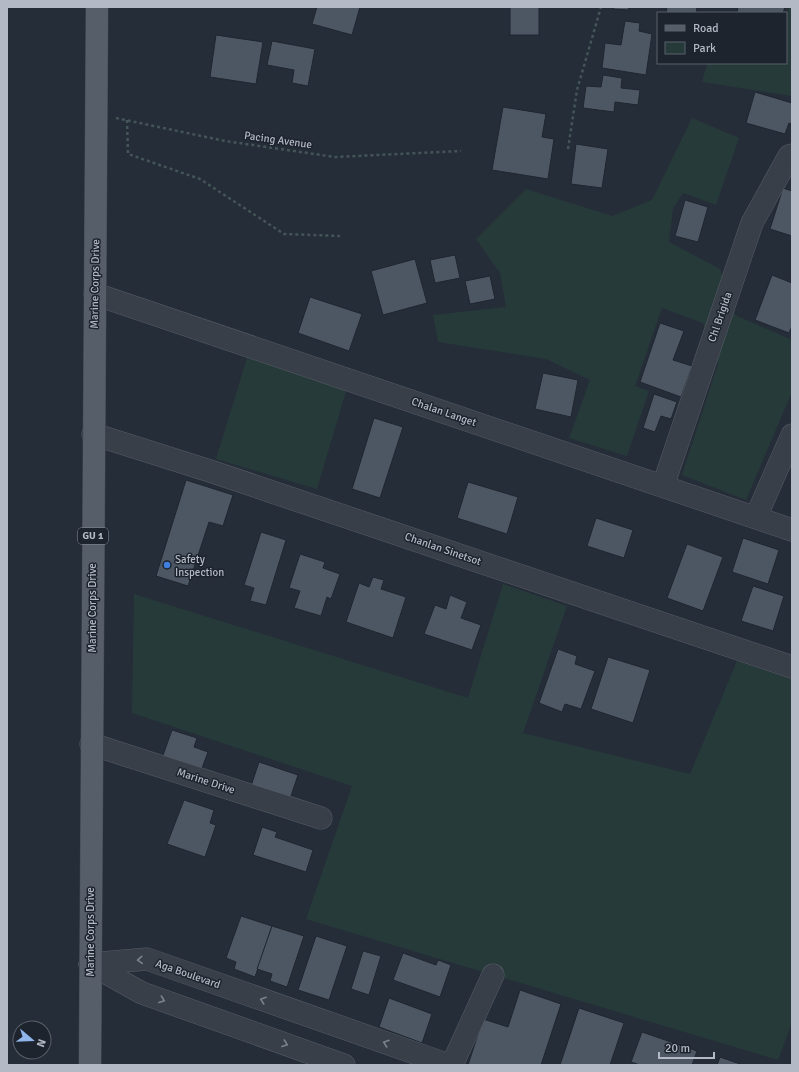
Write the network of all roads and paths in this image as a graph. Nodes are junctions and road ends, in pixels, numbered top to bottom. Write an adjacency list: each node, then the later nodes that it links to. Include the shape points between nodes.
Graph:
1 (97, 7): 3 (main road, Marine Corps Drive / GU 1)
2 (601, 7): 5 (path, via 577,90)
3 (96, 113): 4 (path, Pacing Avenue); 9 (main road, Marine Corps Drive / GU 1)
4 (127, 120): 6 (path, Pacing Avenue, via 225,140 335,157); 8 (path, via 128,154 200,179 284,234)
5 (568, 149)
6 (461, 151)
7 (792, 155): 12 (street, Chl Brigida, via 789,156 752,223)
8 (340, 236)
9 (95, 294): 10 (main road, Marine Corps Drive / GU 1); 12 (street, Chalan Langet)
10 (94, 434): 15 (street, Chanlan Sinetsot); 16 (main road, Marine Corps Drive / GU 1)
11 (792, 435): 13 (street)
12 (662, 486): 13 (street, Chalan Langet)
13 (756, 517): 14 (street, Chalan Langet)
14 (792, 530)
15 (792, 667)
16 (91, 744): 17 (street, Marine Drive); 18 (main road, Marine Corps Drive / GU 1)
17 (321, 818)
18 (90, 964): 20 (street, Aga Boulevard, one-way to 18, via 147,959); 21 (main road, Marine Corps Drive / GU 1); 22 (street, one-way to 22, via 142,993)
19 (493, 975): 23 (street)
20 (405, 1058): 23 (street, Aga Boulevard)
21 (90, 1065)
22 (344, 1065)
23 (451, 1065)

